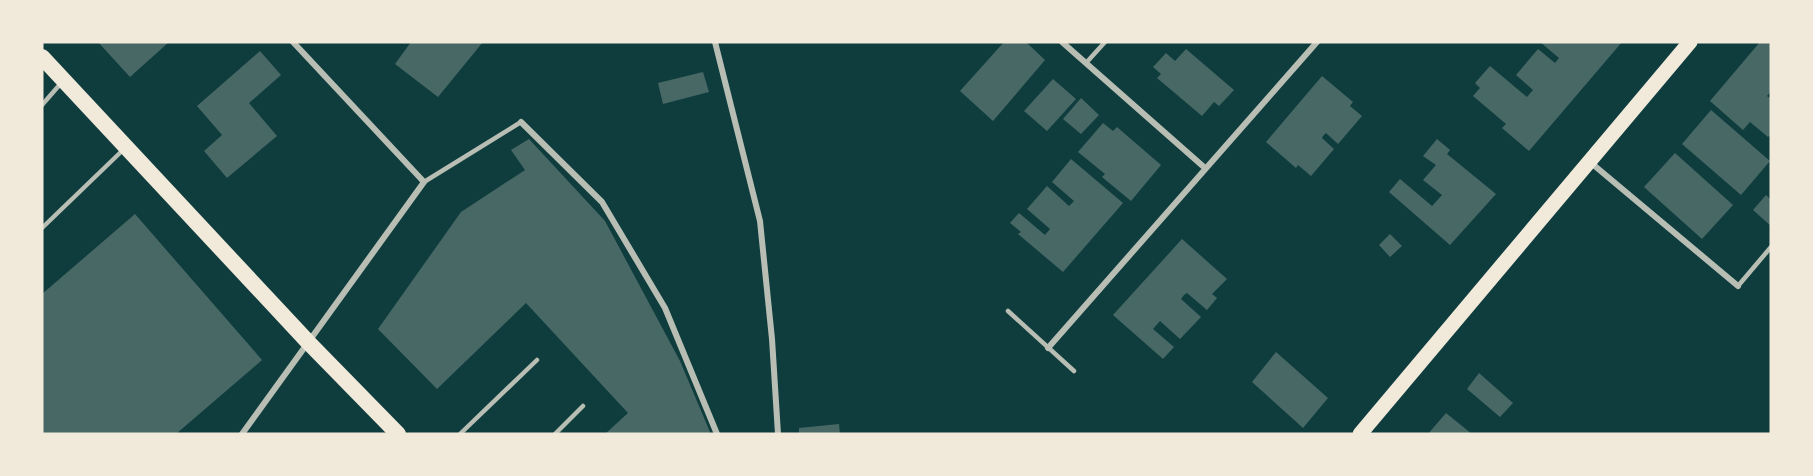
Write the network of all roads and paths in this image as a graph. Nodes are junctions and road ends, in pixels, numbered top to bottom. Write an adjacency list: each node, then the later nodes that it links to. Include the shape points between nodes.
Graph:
1 (293, 42): 15 (street)
2 (716, 42): 30 (street, via 760,221)
3 (1062, 42): 8 (street)
4 (1106, 42): 8 (lane)
5 (1317, 42): 14 (street)
6 (1690, 42): 13 (main road)
7 (42, 57): 9 (highway)
8 (1086, 63): 14 (street)
9 (63, 80): 10 (lane); 12 (highway)
10 (42, 105)
11 (521, 122): 15 (lane); 29 (street, via 602,202 665,308)
12 (126, 147): 16 (lane); 20 (highway)
13 (1590, 161): 18 (street); 31 (main road)
14 (1205, 168): 21 (street)
15 (424, 182): 20 (street)
16 (42, 228)
17 (1771, 247): 18 (lane)
18 (1737, 286)
19 (1008, 311): 21 (lane)
20 (308, 342): 25 (street); 26 (highway)
21 (1048, 348): 23 (lane)
22 (537, 360): 27 (lane)
23 (1074, 371)
24 (583, 406): 28 (lane)
25 (242, 434)
26 (398, 434)
27 (460, 434)
28 (555, 434)
29 (717, 434)
30 (778, 434)
31 (1360, 434)

